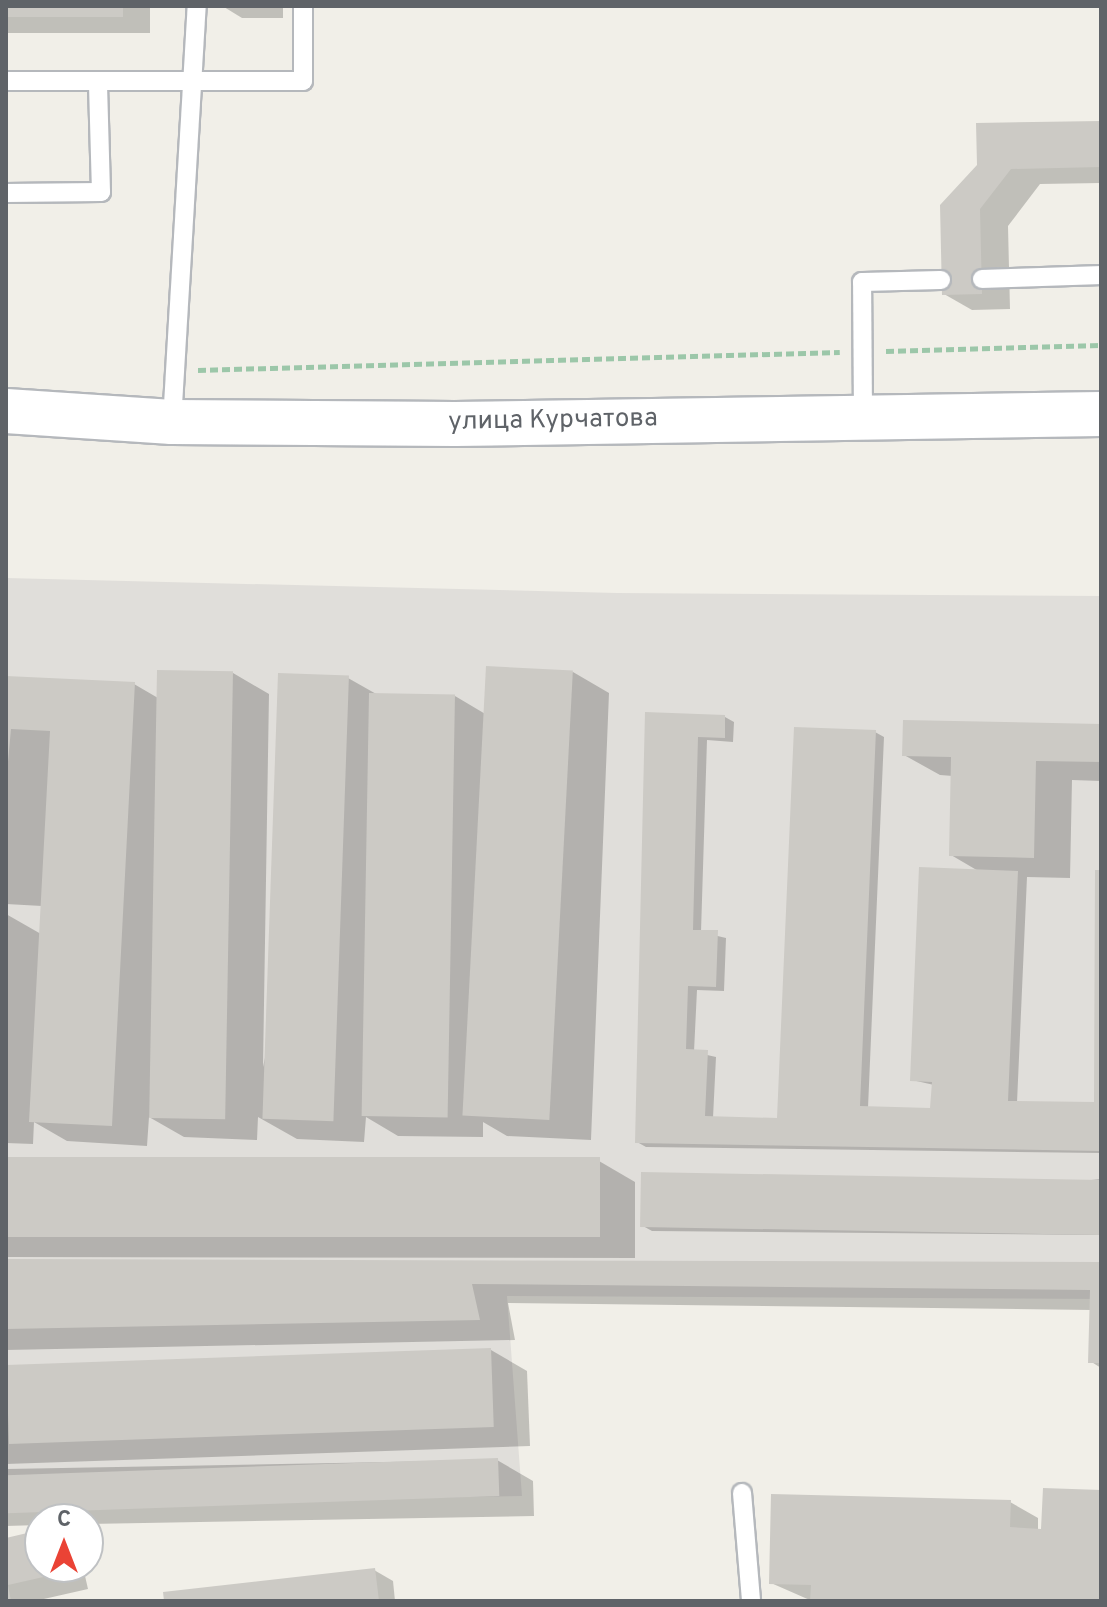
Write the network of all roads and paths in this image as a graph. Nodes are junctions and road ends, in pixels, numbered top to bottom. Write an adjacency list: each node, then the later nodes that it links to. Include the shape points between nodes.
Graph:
1 (197, 6): 5 (lane)
2 (303, 6): 5 (lane, via 303,81)
3 (6, 81): 4 (lane)
4 (98, 82): 5 (lane); 6 (lane, via 101,192)
5 (194, 82): 12 (lane)
6 (6, 193)
7 (1101, 275): 8 (lane)
8 (982, 279)
9 (941, 280): 11 (lane, via 862,282)
10 (1101, 345): 11 (path)
11 (863, 352): 12 (path); 15 (lane)
12 (176, 370): 16 (lane)
13 (6, 411): 16 (main road, улица Курчатова)
14 (1101, 414): 15 (main road, улица Курчатова)
15 (863, 415): 16 (main road, улица Курчатова, via 455,424)
16 (172, 422): 17 (main road)
17 (6, 427)
18 (742, 1493): 19 (lane)
19 (751, 1601)

